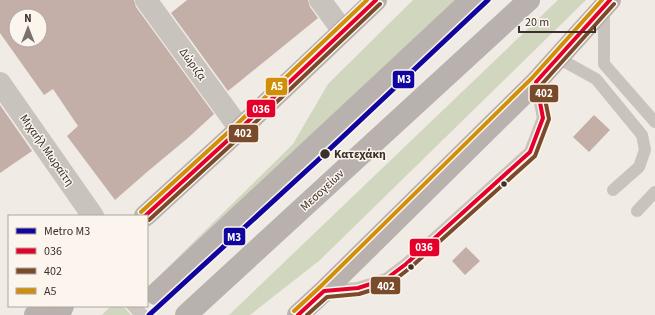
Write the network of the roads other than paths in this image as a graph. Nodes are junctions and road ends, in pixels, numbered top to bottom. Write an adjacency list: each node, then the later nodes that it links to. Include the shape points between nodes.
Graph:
1 (146, 0): 12 (street, Δώριζα)
2 (320, 0): 7 (street)
3 (376, 0): 7 (main road)
4 (472, 0): 19 (main road)
5 (529, 0): 22 (main road, Μεσογείων)
6 (607, 3): 8 (main road); 11 (lane, via 604,64)
7 (343, 31): 12 (main road)
8 (558, 58): 9 (main road); 13 (lane, via 596,79 642,135 645,150 639,167)
9 (536, 82): 18 (main road); 18 (lane, via 543,118 530,152 386,279 358,288)
10 (0, 83): 16 (street, Μιχαήλ Μωραΐτη)
11 (655, 122)
12 (240, 129): 17 (main road)
13 (613, 190)
14 (655, 192): 15 (lane)
15 (637, 211)
16 (92, 215)
17 (146, 215)
18 (324, 291): 23 (main road)
19 (156, 294)
20 (45, 307): 21 (main road)
21 (35, 315)
22 (186, 315)
23 (298, 315)

